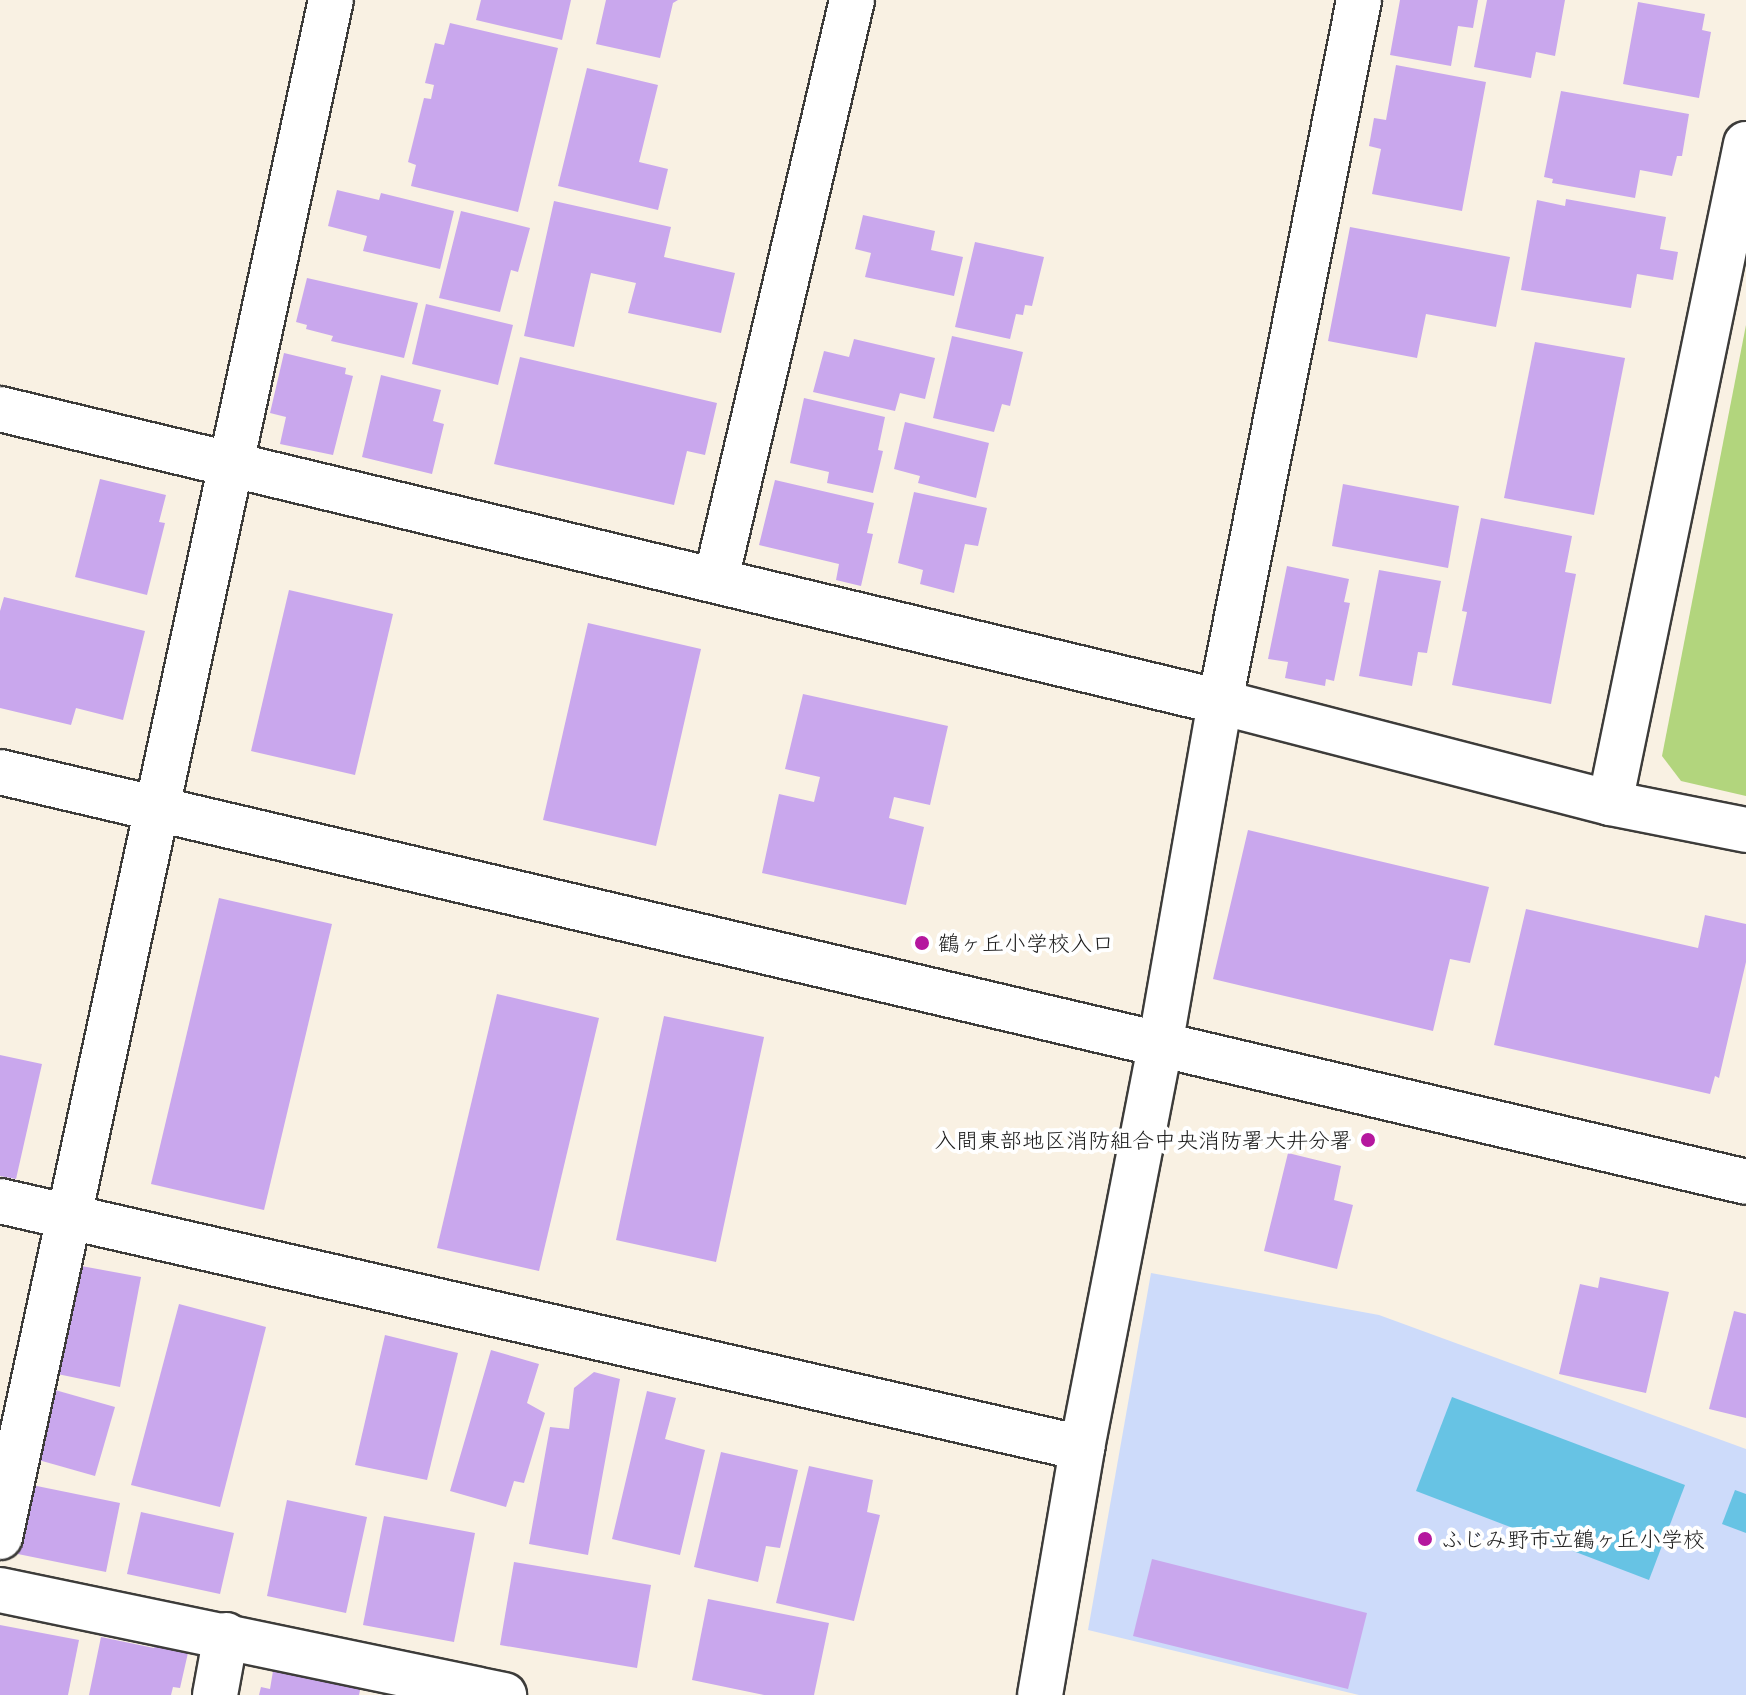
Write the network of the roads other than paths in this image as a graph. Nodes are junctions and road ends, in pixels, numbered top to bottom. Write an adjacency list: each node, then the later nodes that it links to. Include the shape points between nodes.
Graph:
1 (331, 0): 6 (street)
2 (852, 0): 7 (street)
3 (1359, 0): 8 (street)
4 (1746, 144): 10 (street)
5 (0, 409): 6 (street)
6 (230, 466): 7 (street); 11 (street)
7 (716, 579): 8 (street)
8 (1220, 702): 10 (street); 13 (street)
9 (0, 772): 11 (street)
10 (1610, 803): 12 (street)
11 (157, 809): 13 (street); 16 (street)
12 (1746, 830)
13 (1160, 1046): 14 (street); 17 (street)
14 (1746, 1182)
15 (0, 1201): 16 (street)
16 (69, 1215): 17 (street); 18 (street)
17 (1082, 1448): 23 (street)
18 (0, 1537)
19 (0, 1590): 20 (street)
20 (226, 1635): 21 (street); 22 (street)
21 (215, 1695)
22 (504, 1695)
23 (1040, 1695)

